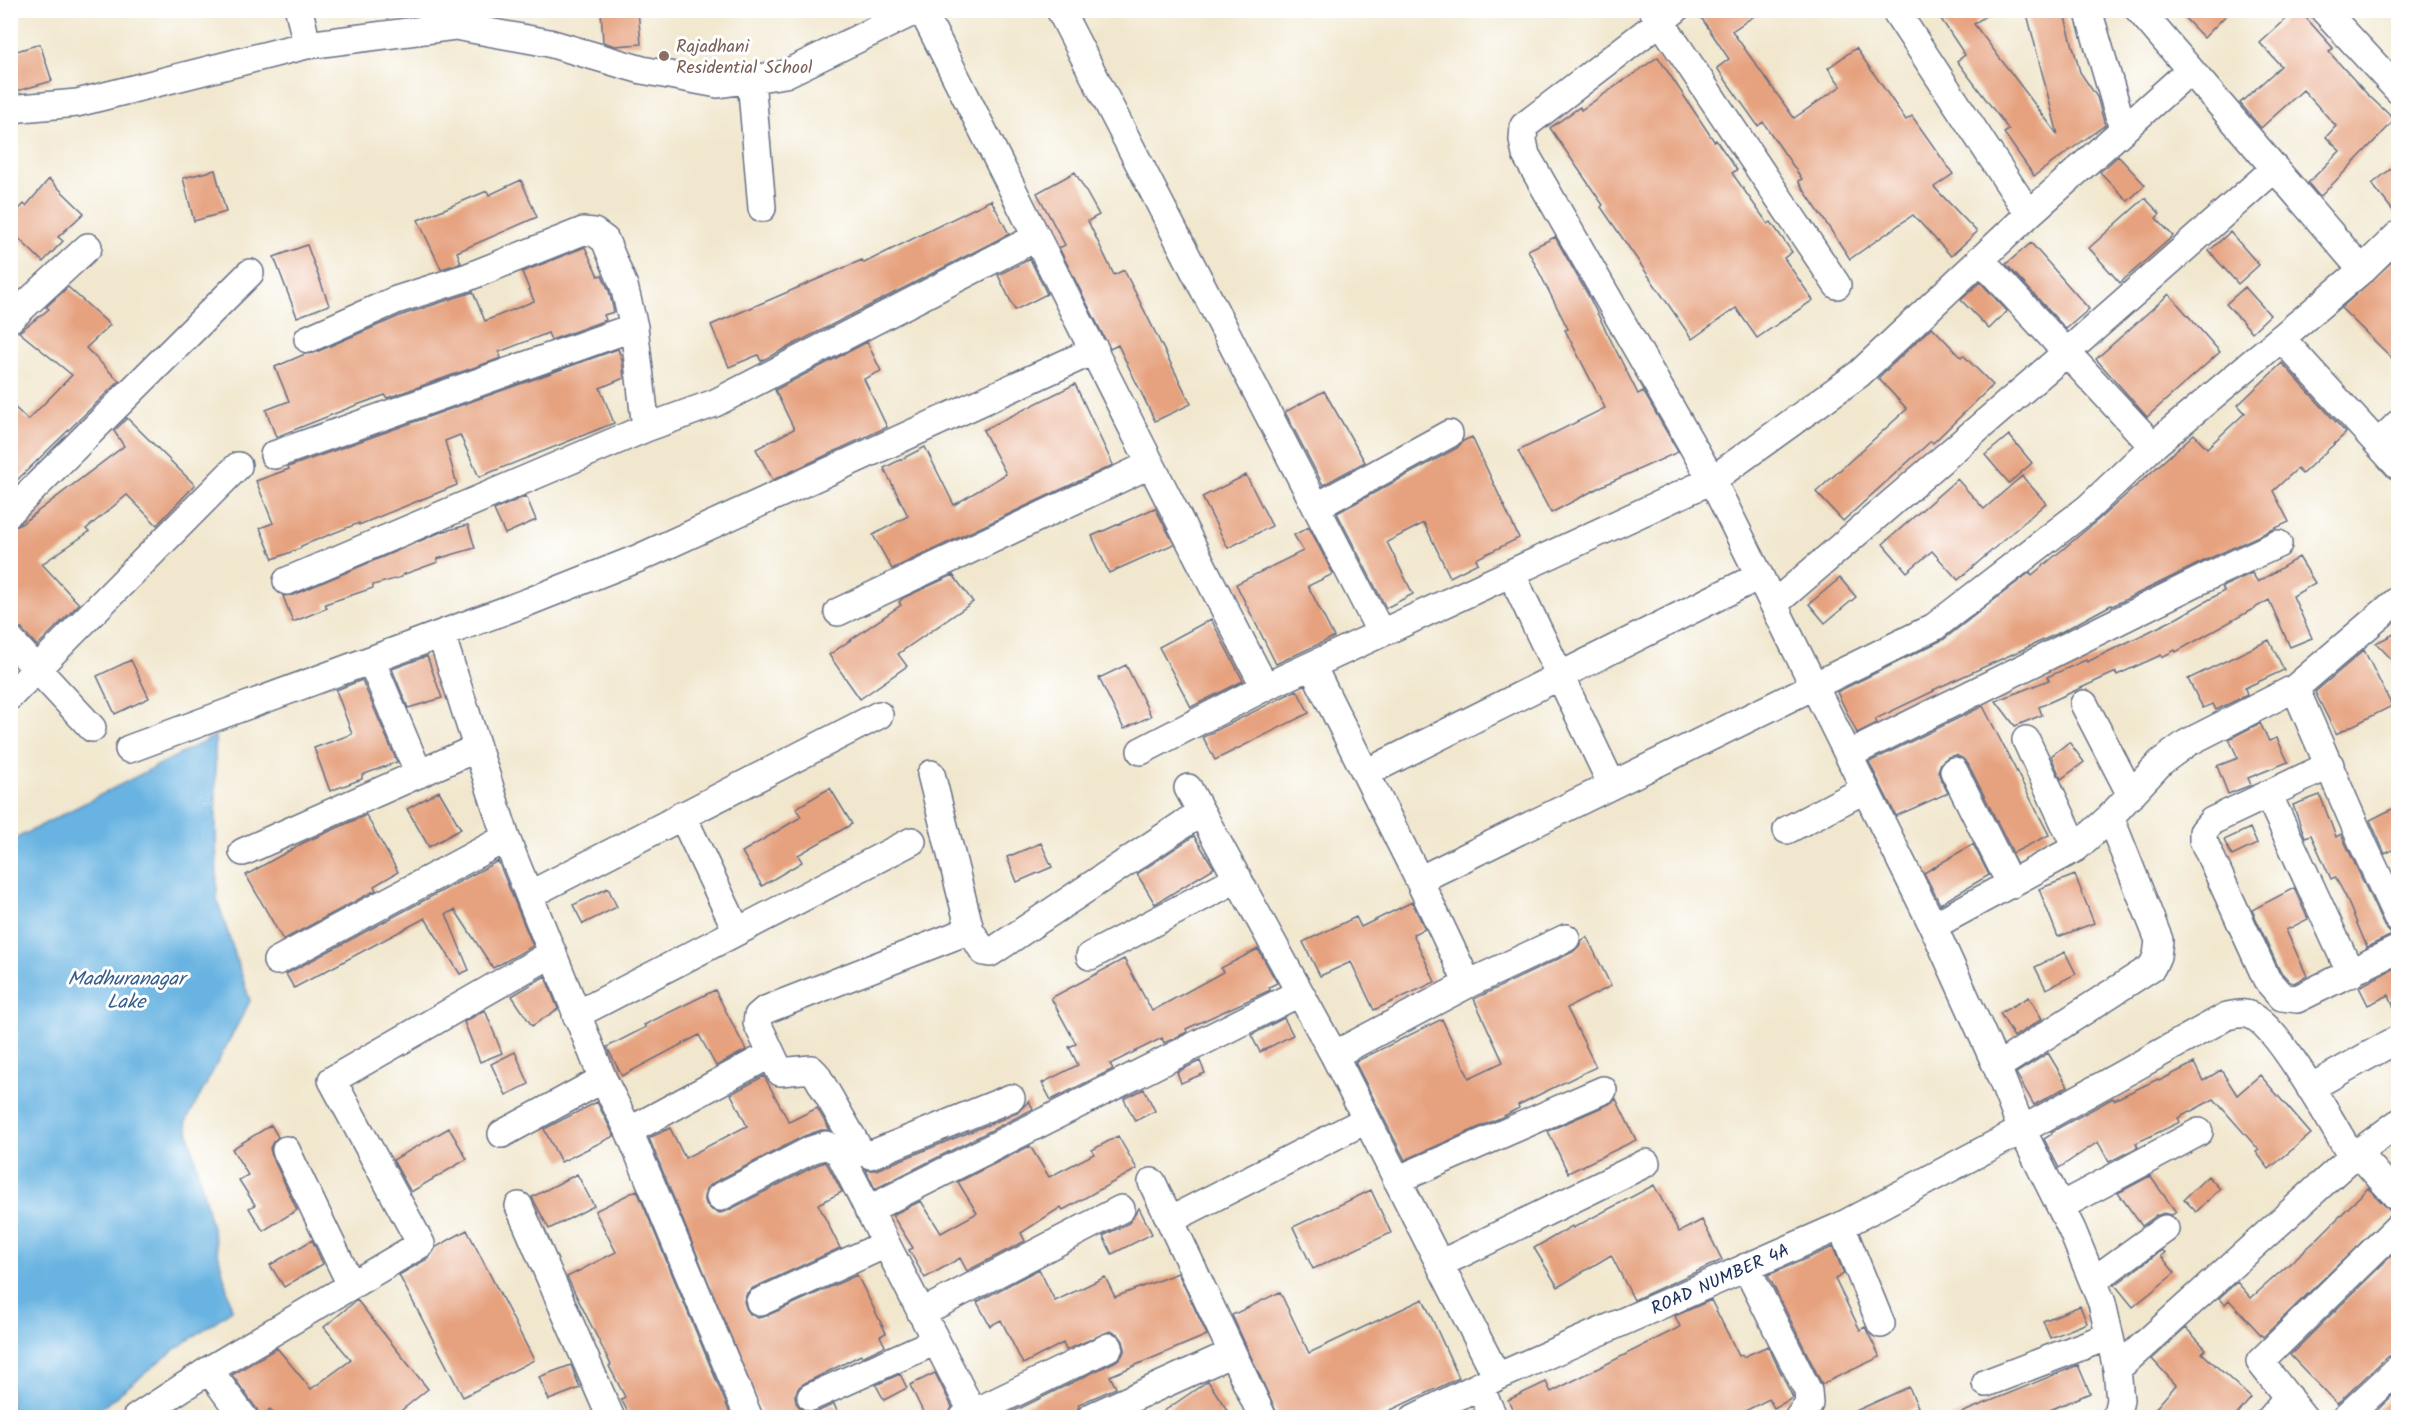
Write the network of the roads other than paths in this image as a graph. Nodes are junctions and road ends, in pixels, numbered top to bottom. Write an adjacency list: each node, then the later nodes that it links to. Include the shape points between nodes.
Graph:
1 (299, 10): 10 (street)
2 (917, 10): 12 (street, via 785,74)
3 (922, 10): 20 (street)
4 (1060, 10): 42 (street)
5 (1894, 10): 18 (street)
6 (2088, 10): 15 (street)
7 (2139, 10): 11 (street)
8 (2324, 10): 13 (street)
9 (1662, 14): 25 (street); 41 (street, via 1524,126 1523,140 1526,154)
10 (308, 45): 12 (street, via 454,26 549,43 642,70 718,84); 14 (street, via 77,103)
11 (2189, 71): 15 (street); 16 (street)
12 (751, 79): 17 (street)
13 (2398, 90)
14 (10, 109)
15 (2123, 129): 18 (street)
16 (2273, 170): 23 (street); 31 (street)
17 (762, 208)
18 (2029, 214): 22 (street)
19 (2398, 235): 23 (street)
20 (1037, 237): 30 (street); 33 (street, via 715,403)
21 (88, 247): 26 (street)
22 (1980, 259): 31 (street); 41 (street, via 1859,374)
23 (2362, 270): 28 (street)
24 (250, 273): 43 (street)
25 (1837, 285)
26 (10, 319)
27 (634, 327): 29 (street, via 624,286 605,240 594,232 583,231 468,277 396,300); 33 (street); 37 (street)
28 (2281, 338): 35 (street); 36 (street)
29 (308, 339)
30 (1095, 350): 38 (street); 52 (street, via 639,558)
31 (2066, 353): 36 (street); 49 (street)
32 (2398, 424): 35 (street)
33 (646, 428): 47 (street)
34 (1449, 434): 42 (street)
35 (2379, 443): 40 (street)
36 (2152, 446): 58 (street, via 2088,508 1934,627)
37 (274, 455)
38 (1149, 465): 50 (street); 59 (street)
39 (238, 466): 56 (street)
40 (2398, 466)
41 (1712, 480): 45 (street); 46 (street)
42 (1316, 507): 51 (street)
43 (10, 512)
44 (2278, 544): 69 (street)
45 (1511, 573): 51 (street); 57 (street)
46 (1759, 576): 49 (street); 57 (street)
47 (286, 580)
48 (2398, 600): 60 (street)
49 (1774, 604): 58 (street)
50 (838, 612)
51 (1381, 633): 55 (street)
52 (441, 634): 54 (street); 66 (street)
53 (10, 640): 56 (street)
54 (371, 660): 67 (street); 73 (street)
55 (1312, 666): 59 (street); 72 (street)
56 (38, 668): 61 (street); 64 (street)
57 (1561, 674): 72 (street); 75 (street)
58 (1814, 684): 69 (street); 75 (street)
59 (1265, 687): 68 (street)
60 (2295, 688): 70 (street); 79 (street, via 2187,743 2160,762)
61 (10, 696)
62 (2084, 704): 79 (street)
63 (879, 715): 81 (street)
64 (92, 728)
65 (2026, 740): 86 (street)
66 (477, 748): 73 (street); 84 (street)
67 (129, 749)
68 (1141, 751)
69 (1848, 755): 77 (street)
70 (2330, 765): 78 (street); 92 (street)
71 (1954, 771): 90 (street)
72 (1366, 773): 89 (street)
73 (418, 774): 87 (street)
74 (931, 774): 94 (street)
75 (1611, 783): 89 (street)
76 (1188, 788): 80 (street)
77 (1864, 790): 83 (street); 93 (street)
78 (2268, 794): 101 (street); 101 (street, via 2212,821 2203,832 2203,840 2267,980 2282,997 2297,999)
79 (2131, 795): 82 (street)
80 (1200, 813): 88 (street); 94 (street, via 990,953 984,952)
81 (682, 815): 91 (street); 95 (street)
82 (2110, 817): 86 (street); 108 (street, via 2159,940 2157,956 2152,967)
83 (1787, 830)
84 (506, 838): 91 (street); 100 (street)
85 (912, 841): 95 (street)
86 (2076, 848): 90 (street)
87 (243, 852)
88 (1238, 878): 99 (street); 103 (street)
89 (1419, 880): 102 (street)
90 (2011, 885): 93 (street)
91 (529, 895): 98 (street)
92 (2398, 919)
93 (1933, 926): 108 (street)
94 (970, 930): 106 (street, via 765,1010 757,1023)
95 (737, 931): 104 (street)
96 (1566, 938): 102 (street)
97 (2398, 949): 101 (street)
98 (553, 953): 104 (street); 138 (street, via 332,1080 421,1244)
99 (1090, 956)
100 (277, 961)
101 (2352, 974)
102 (1468, 984): 107 (street)
103 (1299, 993): 107 (street); 129 (street)
104 (576, 1015): 109 (street)
105 (2398, 1039): 110 (street)
106 (771, 1054): 112 (street, via 780,1072 810,1069 816,1074 859,1149 870,1155); 116 (street)
107 (1334, 1055): 113 (street)
108 (1997, 1067): 115 (street)
109 (603, 1079): 116 (street); 118 (street)
110 (2310, 1088): 115 (street, ROAD NUMBER 4A, via 2280,1041 2260,1020 2246,1014 2227,1016); 120 (street, ROAD NUMBER 4A)
111 (1603, 1090): 122 (street)
112 (1011, 1098)
113 (1366, 1120): 122 (street); 130 (street)
114 (2398, 1123): 120 (street)
115 (2022, 1130): 127 (street); 131 (street, ROAD NUMBER 4A)
116 (629, 1131): 158 (street)
117 (2199, 1132): 127 (street)
118 (502, 1134)
119 (286, 1150): 138 (street)
120 (2356, 1155): 125 (street, ROAD NUMBER 4A); 146 (street)
121 (1646, 1163): 135 (street)
122 (1397, 1180): 135 (street)
123 (1152, 1182): 130 (street)
124 (720, 1197): 129 (street, via 826,1145 839,1152)
125 (2398, 1198)
126 (519, 1206): 157 (street)
127 (2061, 1206): 137 (street)
128 (1121, 1209): 140 (street)
129 (868, 1210): 134 (street)
130 (1170, 1220): 145 (street)
131 (1841, 1226): 136 (street, ROAD NUMBER 4A); 141 (street)
132 (2398, 1227): 152 (street, via 2260,1362)
133 (2165, 1229): 137 (street)
134 (886, 1244): 139 (street); 140 (street)
135 (1440, 1264): 149 (street)
136 (1746, 1267): 149 (street, ROAD NUMBER 4A); 162 (street, via 1808,1391 1809,1404)
137 (2093, 1281): 142 (street)
138 (351, 1286): 148 (street)
139 (760, 1302)
140 (921, 1313): 143 (street)
141 (1881, 1324)
142 (2109, 1336): 146 (street); 150 (street)
143 (936, 1341): 151 (street); 153 (street)
144 (1109, 1347): 153 (street)
145 (1233, 1353): 154 (street); 159 (street)
146 (2117, 1369): 163 (street, via 2120,1400)
147 (2398, 1369): 165 (street)
148 (209, 1370): 155 (street); 156 (street)
149 (1488, 1381): 160 (street, ROAD NUMBER 4A); 161 (street)
150 (1986, 1383)
151 (811, 1397)
152 (2296, 1407): 164 (street)
153 (968, 1415)
154 (1091, 1417)
155 (136, 1418)
156 (244, 1418)
157 (611, 1418)
158 (750, 1418)
159 (1263, 1418)
160 (1414, 1418)
161 (1494, 1418)
162 (1798, 1418)
163 (2116, 1418)
164 (2270, 1418)
165 (2345, 1418)

